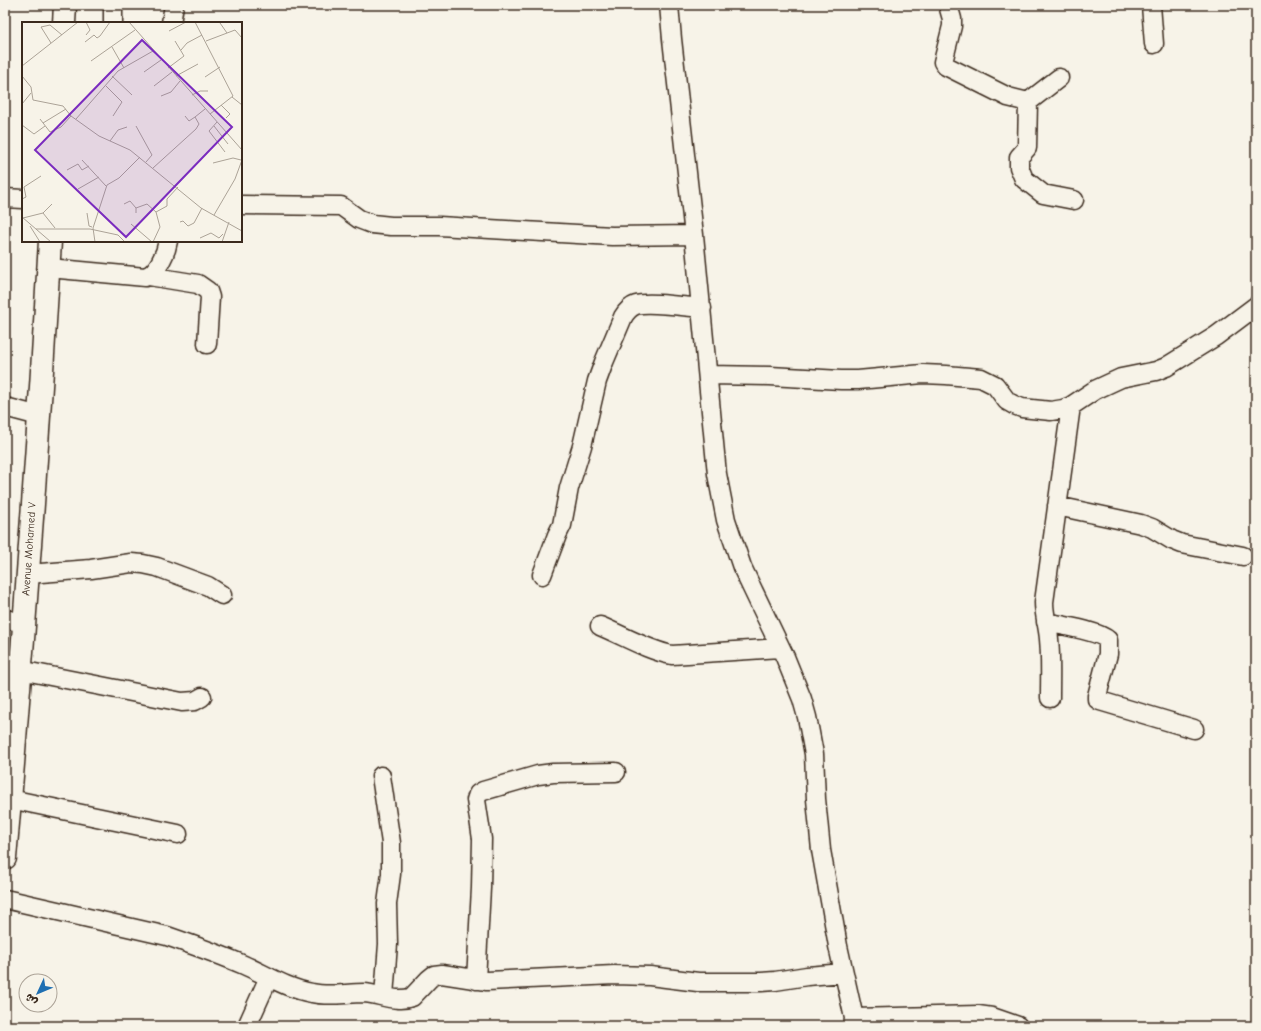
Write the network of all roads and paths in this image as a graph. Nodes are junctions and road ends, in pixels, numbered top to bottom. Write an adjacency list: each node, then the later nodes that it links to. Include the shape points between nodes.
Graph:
1 (65, 5): 7 (main road)
2 (113, 5): 8 (street)
3 (174, 5): 9 (street)
4 (669, 5): 17 (street)
5 (948, 5): 12 (street, via 952,26 944,64 1008,97)
6 (1151, 5): 10 (street)
7 (64, 22)
8 (113, 22)
9 (171, 22)
10 (1154, 44)
11 (1059, 78): 12 (street)
12 (1028, 102): 15 (street, via 1027,148 1019,157 1019,167 1024,179 1044,194)
13 (5, 198): 14 (street)
14 (22, 199)
15 (1074, 200)
16 (242, 205): 17 (street, via 341,206 359,219 372,224 391,226 439,226 612,236)
17 (694, 235): 23 (street)
18 (50, 242): 20 (main road, Avenue Mohamed V)
19 (168, 242): 21 (street, via 166,252)
20 (48, 268): 21 (street); 28 (main road, Avenue Mohamed V)
21 (149, 276): 24 (street, via 198,284 208,291 210,297)
22 (1256, 306): 26 (street, via 1216,336 1171,364 1156,371 1121,378)
23 (702, 308): 25 (street); 32 (street, via 636,305 622,317 597,382 562,525)
24 (207, 344)
25 (708, 375): 26 (street, via 858,380 923,374 946,375 989,381 1007,401 1022,408 1051,411); 37 (street, via 717,474 726,520 742,567)
26 (1071, 406): 29 (street)
27 (5, 407): 28 (street)
28 (40, 416): 31 (main road, Avenue Mohamed V)
29 (1057, 506): 30 (street, via 1141,524 1182,544); 35 (street, via 1044,602)
30 (1243, 556)
31 (28, 574): 33 (street, via 131,563 143,564 208,586); 34 (main road, Avenue Mohamed V)
32 (542, 575)
33 (222, 596)
34 (14, 621): 38 (main road, Avenue Mohamed V)
35 (1046, 622): 40 (street, via 1050,650); 42 (street, via 1088,632 1108,640 1108,654 1097,699)
36 (600, 626): 37 (street, via 640,645 672,655)
37 (780, 648): 49 (street, via 802,699 811,737 821,850)
38 (20, 670): 39 (street, via 182,702); 41 (main road, Avenue Mohamed V)
39 (202, 698)
40 (1050, 698)
41 (11, 711): 45 (main road, Avenue Mohamed V)
42 (1194, 729)
43 (616, 772): 51 (street, via 553,772 483,790 478,794 476,800 482,839)
44 (380, 776): 52 (street, via 391,843)
45 (10, 799): 46 (street); 47 (main road, Avenue Mohamed V)
46 (178, 834)
47 (5, 858)
48 (5, 899): 50 (street, via 166,936)
49 (844, 973): 51 (street, via 760,982 698,982 614,975 486,982); 53 (street)
50 (269, 977): 52 (street, via 312,994 364,993); 54 (street)
51 (476, 980): 52 (street, via 434,975 412,998)
52 (384, 996)
53 (854, 1022): 55 (street, via 978,1015)
54 (247, 1026)
55 (1018, 1026)

